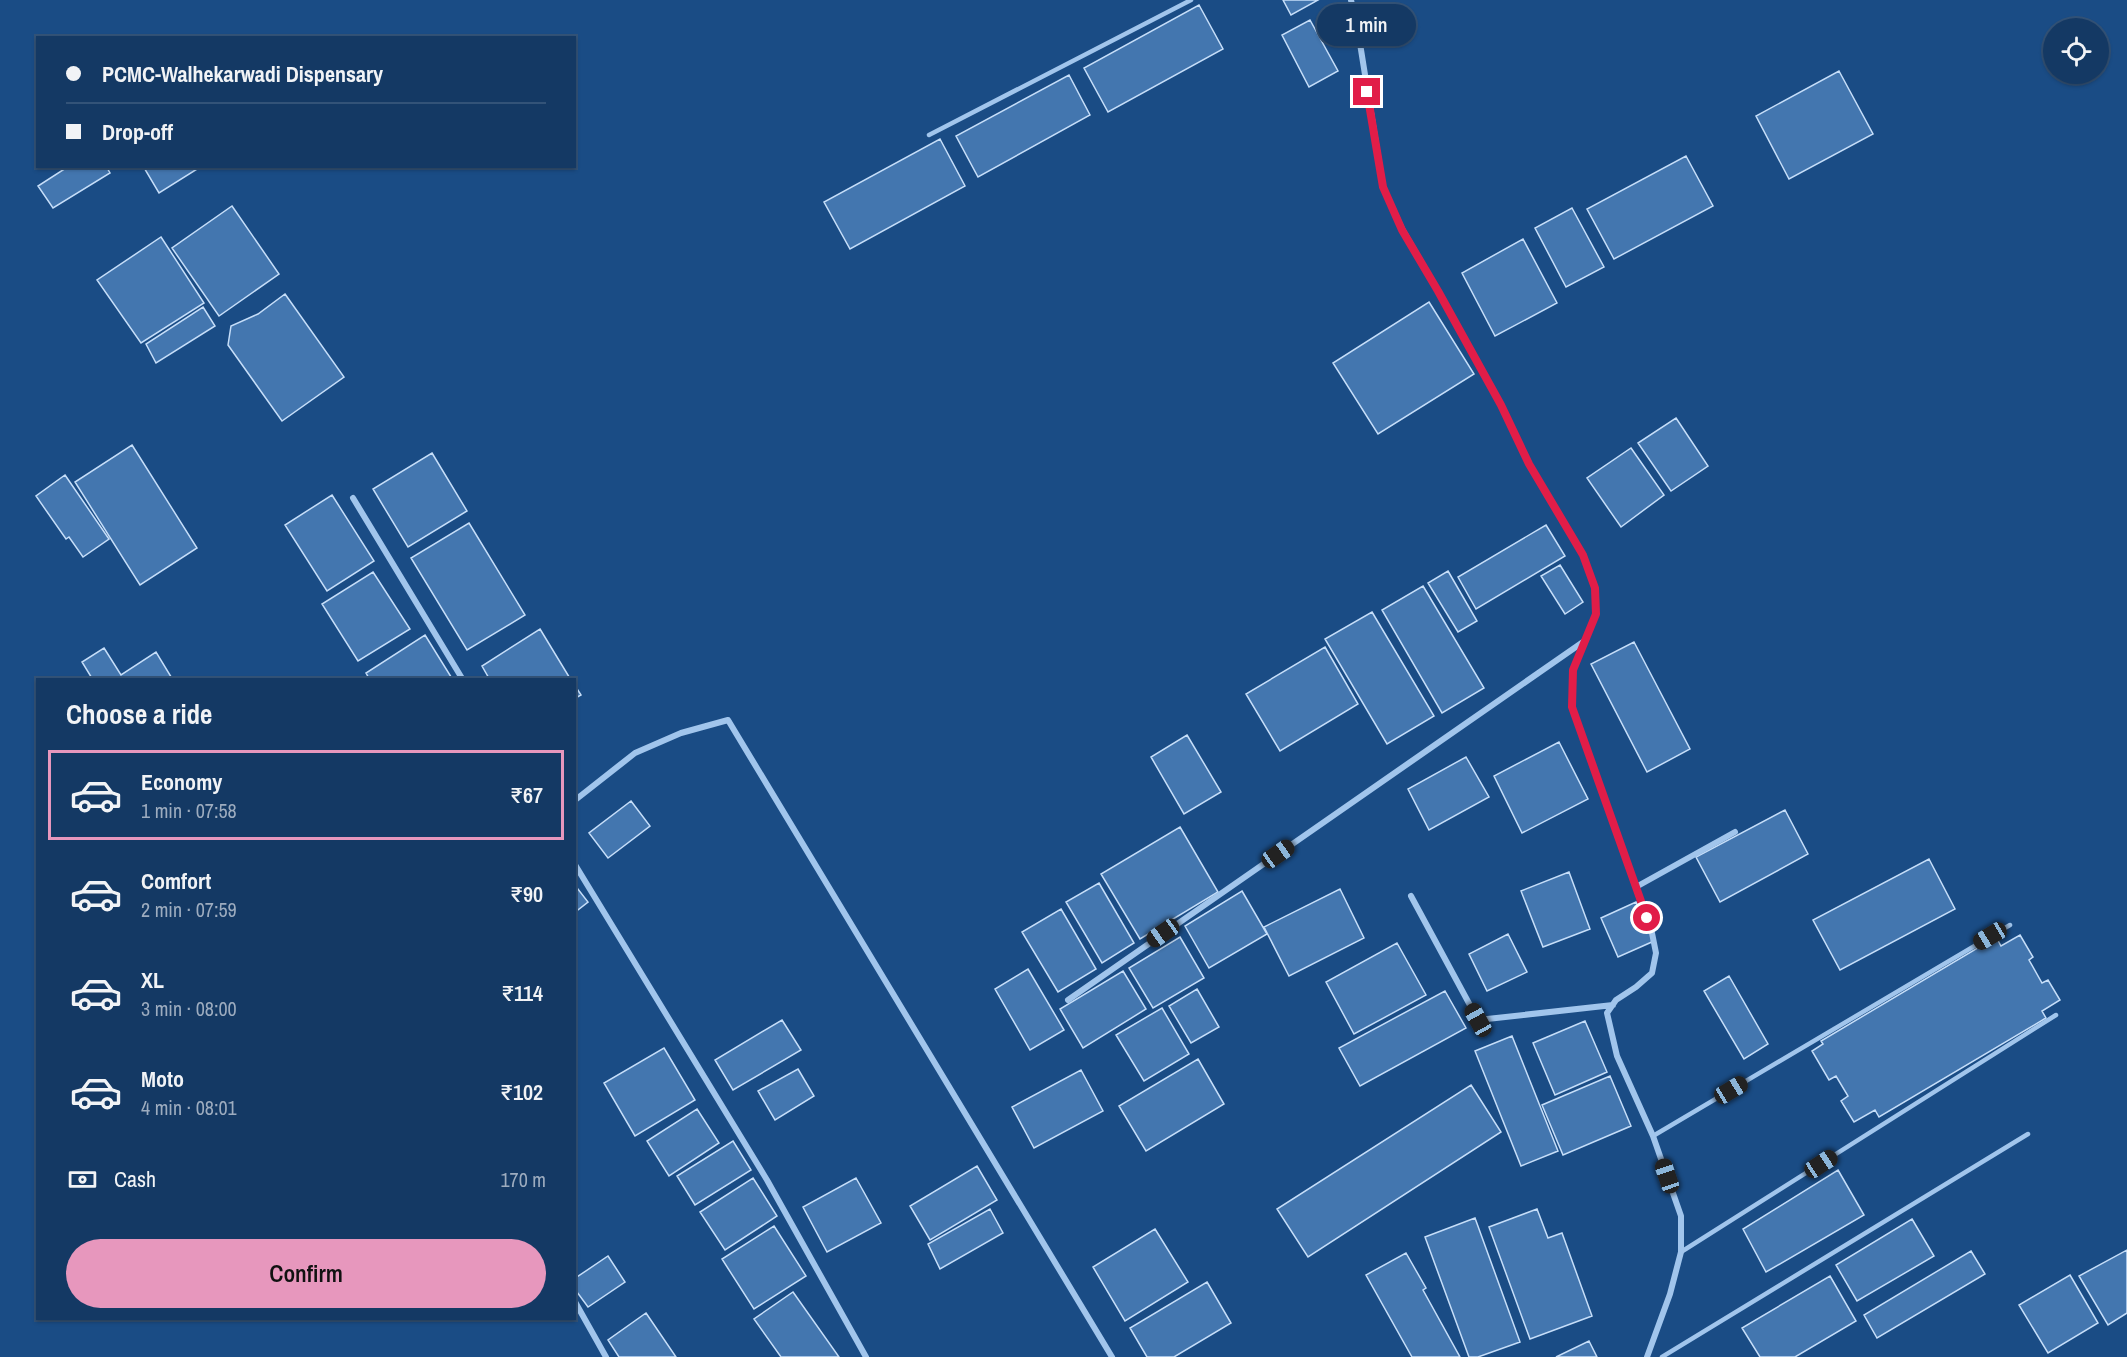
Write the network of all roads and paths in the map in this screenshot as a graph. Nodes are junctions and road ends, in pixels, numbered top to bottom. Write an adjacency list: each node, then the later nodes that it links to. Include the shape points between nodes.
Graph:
1 (1191, 0): 3 (lane)
2 (1351, 0): 5 (street, via 1383,187 1402,230 1501,405 1529,464 1583,555 1595,588 1596,614)
3 (929, 135)
4 (353, 498): 6 (street)
5 (1583, 642): 10 (street, via 1573,670 1572,707); 13 (street)
6 (462, 678)
7 (576, 799): 22 (street, via 635,753 681,733 728,720)
8 (1735, 832): 10 (street)
9 (576, 866): 21 (street, via 767,1180)
10 (1636, 887): 14 (street, via 1656,953 1652,973)
11 (1411, 896): 14 (street, via 1478,1020)
12 (2010, 925): 17 (lane)
13 (1068, 1000)
14 (1613, 1005): 17 (street, via 1607,1013 1617,1056)
15 (2056, 1015): 18 (lane)
16 (2028, 1134): 24 (lane)
17 (1653, 1136): 18 (street, via 1681,1216)
18 (1682, 1252): 23 (street)
19 (576, 1304): 20 (street)
20 (606, 1357)
21 (866, 1357)
22 (1112, 1357)
23 (1647, 1357)
24 (1662, 1357)

